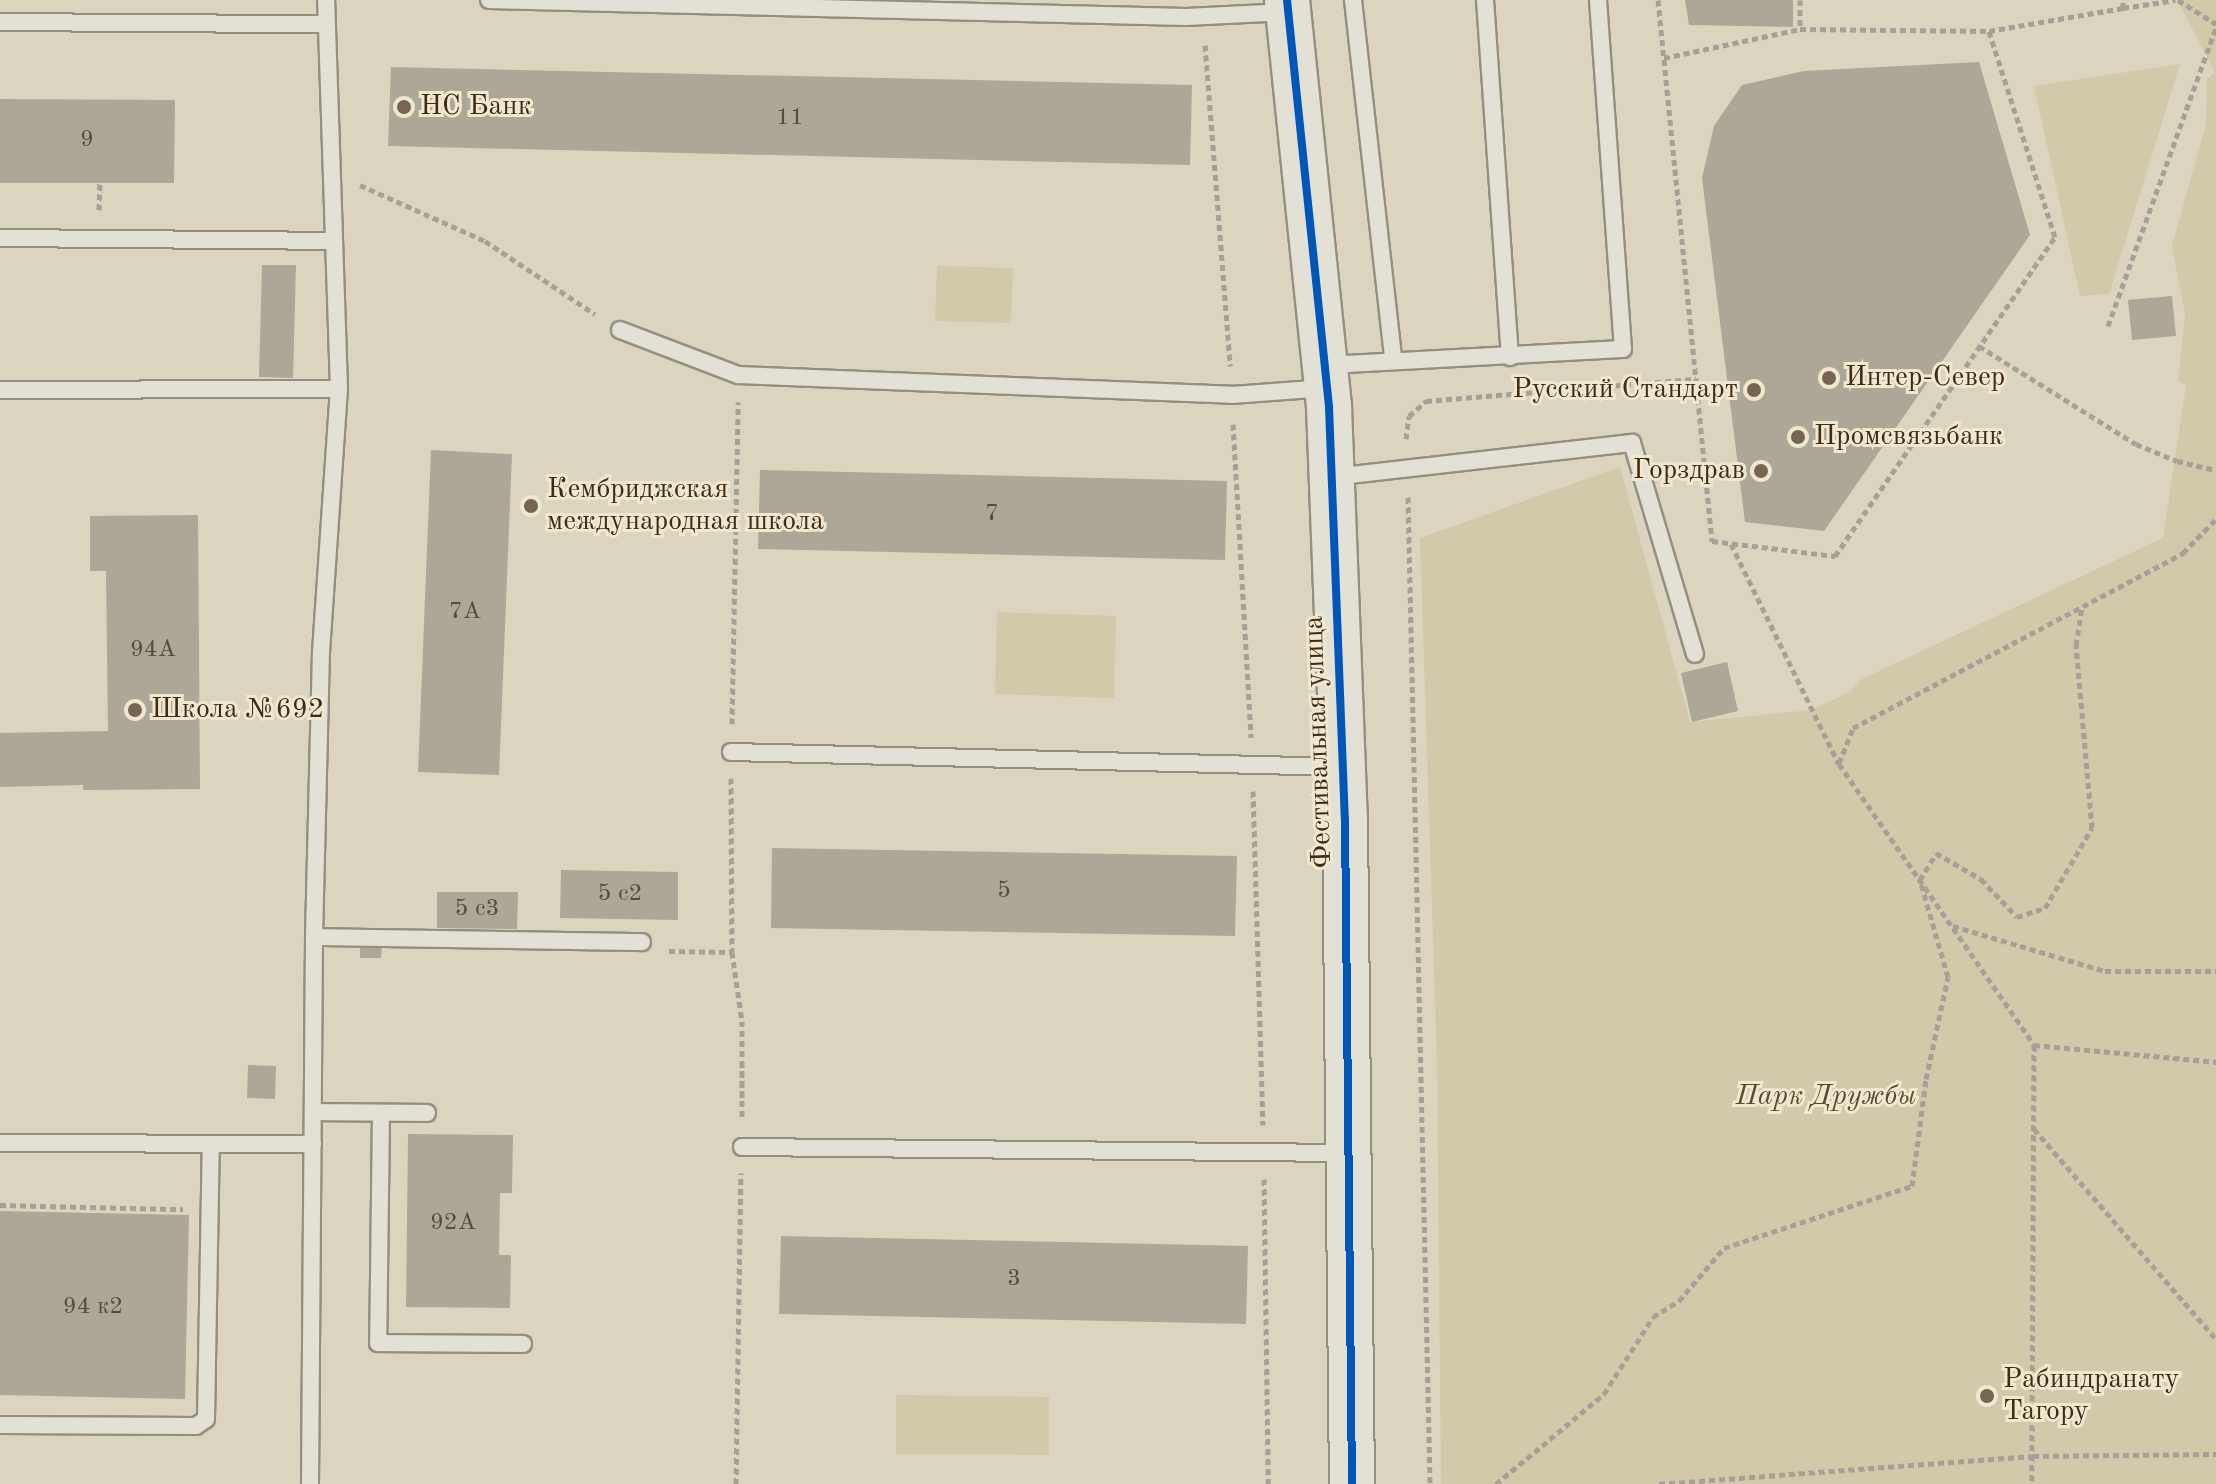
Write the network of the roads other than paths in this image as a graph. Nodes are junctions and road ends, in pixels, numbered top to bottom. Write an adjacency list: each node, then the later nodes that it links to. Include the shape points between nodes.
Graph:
1 (326, 0): 8 (lane)
2 (489, 0): 6 (lane, via 1203,17)
3 (1353, 0): 13 (lane)
4 (1485, 0): 12 (lane)
5 (1598, 0): 12 (lane, via 1623,349)
6 (1287, 6): 14 (street, Фестивальная улица)
7 (0, 22): 8 (lane)
8 (325, 24): 10 (lane)
9 (0, 238): 10 (lane)
10 (334, 241): 15 (lane)
11 (620, 330): 14 (lane, via 738,375 1232,395)
12 (1510, 357): 13 (lane)
13 (1393, 359): 14 (lane)
14 (1327, 376): 17 (street, Фестивальная улица)
15 (339, 389): 16 (lane); 21 (lane, via 321,652)
16 (0, 390)
17 (1332, 477): 18 (lane, via 1632,443); 20 (street, Фестивальная улица)
18 (1695, 654)
19 (731, 752): 20 (lane)
20 (1343, 767): 30 (street, Фестивальная улица)
21 (314, 937): 22 (lane); 23 (lane)
22 (642, 942)
23 (313, 1112): 24 (lane); 28 (lane)
24 (381, 1113): 25 (lane); 31 (lane, via 378,1343)
25 (427, 1113)
26 (0, 1143): 27 (lane)
27 (211, 1144): 28 (lane); 32 (lane, via 206,1419 196,1426)
28 (313, 1144): 33 (lane)
29 (742, 1147): 30 (lane)
30 (1350, 1153): 34 (street, Фестивальная улица)
31 (523, 1344)
32 (0, 1425)
33 (310, 1484)
34 (1352, 1484)

